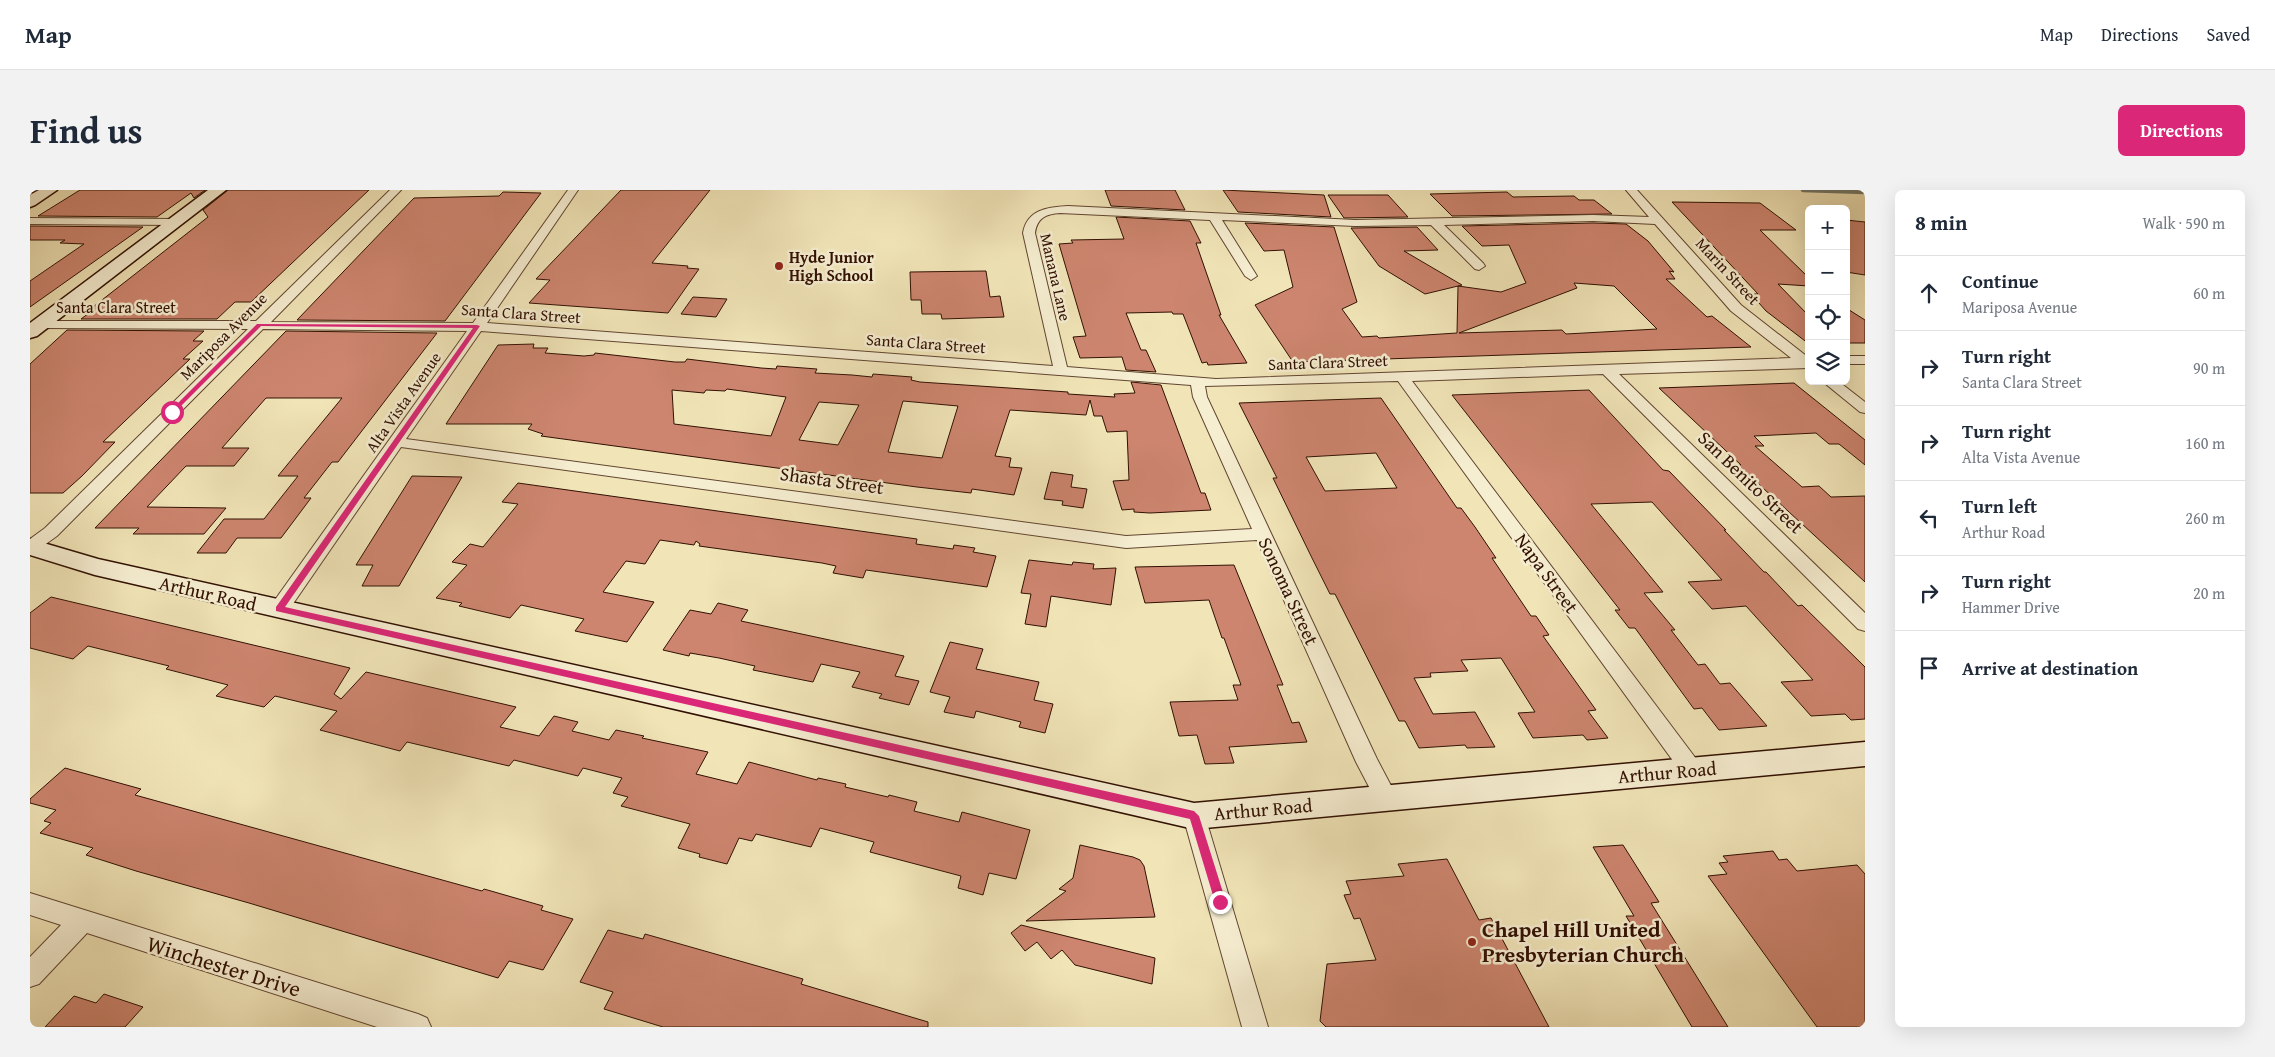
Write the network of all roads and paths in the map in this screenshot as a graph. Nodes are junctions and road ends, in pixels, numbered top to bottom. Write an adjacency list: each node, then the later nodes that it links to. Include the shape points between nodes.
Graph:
1 (49, 190): 6 (street)
2 (218, 190): 10 (street)
3 (396, 190): 14 (street, Mariposa Avenue)
4 (574, 190): 15 (street, Alta Vista Avenue)
5 (1631, 190): 9 (street, Marin Street)
6 (30, 202)
7 (1214, 217): 11 (street, Manana Lane, via 1354,224); 13 (street); 22 (street, Manana Lane, via 1062,210 1033,218 1029,223 1029,233)
8 (30, 221): 10 (street)
9 (1658, 221): 11 (street, Manana Lane, via 1605,218); 19 (street, Marin Street, via 1736,308)
10 (175, 222): 16 (street)
11 (1435, 222): 12 (street)
12 (1479, 266)
13 (1250, 276)
14 (259, 325): 15 (street, Santa Clara Street); 16 (street, Santa Clara Street); 29 (street, Mariposa Avenue, via 51,532)
15 (477, 326): 22 (street, Santa Clara Street); 27 (street, Alta Vista Avenue)
16 (35, 328)
17 (1850, 360): 18 (street)
18 (1865, 360)
19 (1805, 361)
20 (1805, 363): 21 (street, Santa Clara Street)
21 (1607, 370): 23 (street, Santa Clara Street); 31 (street, San Benito Street)
22 (1061, 371): 24 (street, Santa Clara Street)
23 (1402, 377): 24 (street, Santa Clara Street); 33 (street, Napa Street)
24 (1198, 382): 28 (street, Sonoma Street, via 1198,391)
25 (1834, 385): 26 (street)
26 (1865, 409)
27 (396, 442): 28 (street, Shasta Street, via 1126,542); 30 (street, Alta Vista Avenue)
28 (1262, 534): 34 (street, Sonoma Street)
29 (30, 547): 30 (street, Arthur Road, via 95,568)
30 (279, 609): 35 (street, Arthur Road)
31 (1865, 624)
32 (1865, 754): 33 (street, Arthur Road)
33 (1692, 770): 34 (street, Arthur Road)
34 (1386, 797): 35 (street, Arthur Road)
35 (1194, 816): 40 (street)
36 (30, 904): 37 (street, Winchester Drive)
37 (82, 921): 38 (street); 39 (street, Winchester Drive)
38 (30, 975)
39 (418, 1027)
40 (1255, 1027)

